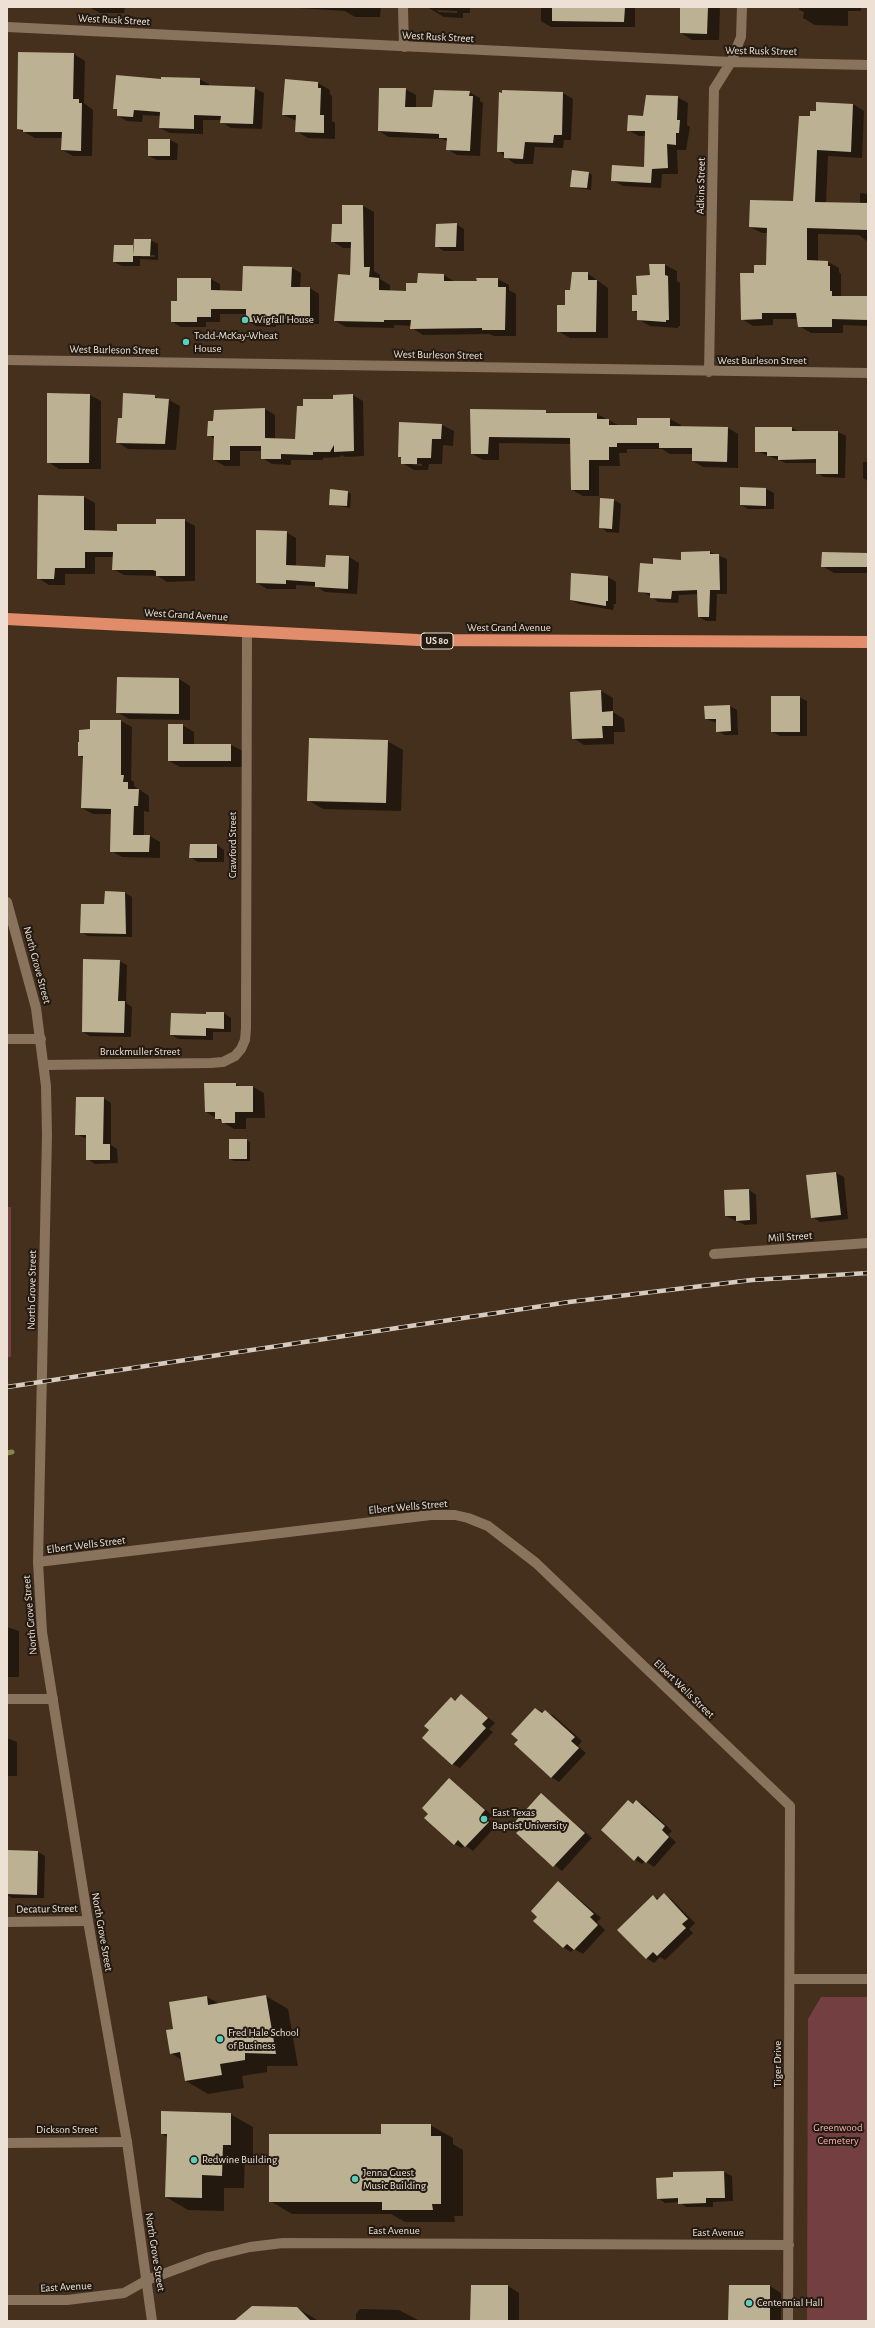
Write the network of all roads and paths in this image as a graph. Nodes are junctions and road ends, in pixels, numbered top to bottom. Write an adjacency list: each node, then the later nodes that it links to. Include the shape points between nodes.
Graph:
1 (403, 7): 4 (street)
2 (742, 7): 5 (street, Adkins Street, via 741,37)
3 (7, 27): 4 (street, West Rusk Street)
4 (404, 47): 5 (street, West Rusk Street)
5 (731, 62): 6 (street, West Rusk Street); 8 (street, Adkins Street, via 714,88)
6 (868, 65)
7 (7, 360): 8 (street, West Burleson Street)
8 (710, 372): 9 (street, West Burleson Street)
9 (868, 374)
10 (7, 619): 11 (highway, West Grand Avenue / US 80)
11 (247, 631): 12 (highway, West Grand Avenue / US 80, via 442,641); 16 (street, Crawford Street, via 246,1028 245,1040)
12 (868, 642)
13 (7, 902): 15 (street, North Grove Street, via 30,982)
14 (7, 1038): 15 (street)
15 (41, 1039): 17 (street, North Grove Street)
16 (235, 1056): 17 (street, Bruckmuller Street, via 223,1062 211,1063)
17 (44, 1065): 20 (street, North Grove Street, via 47,1135)
18 (868, 1243): 19 (street, Mill Street)
19 (714, 1254)
20 (38, 1562): 22 (street, North Grove Street, via 42,1632); 23 (street, Elbert Wells Street, via 431,1515 468,1518 499,1533 536,1563)
21 (7, 1699): 22 (street)
22 (53, 1700): 24 (street, North Grove Street)
23 (790, 1806): 26 (street, Tiger Drive)
24 (88, 1921): 25 (street, Decatur Street); 28 (street, North Grove Street)
25 (7, 1922)
26 (791, 1979): 27 (street); 30 (street, Tiger Drive)
27 (868, 1979)
28 (127, 2142): 29 (street, Dickson Street); 31 (street, North Grove Street)
29 (7, 2143)
30 (789, 2245): 31 (street, East Avenue, via 283,2243 250,2247 209,2257); 34 (street, Tiger Drive)
31 (147, 2280): 32 (street, East Avenue, via 124,2293 91,2298); 33 (street, North Grove Street)
32 (7, 2300)
33 (152, 2321)
34 (788, 2321)

